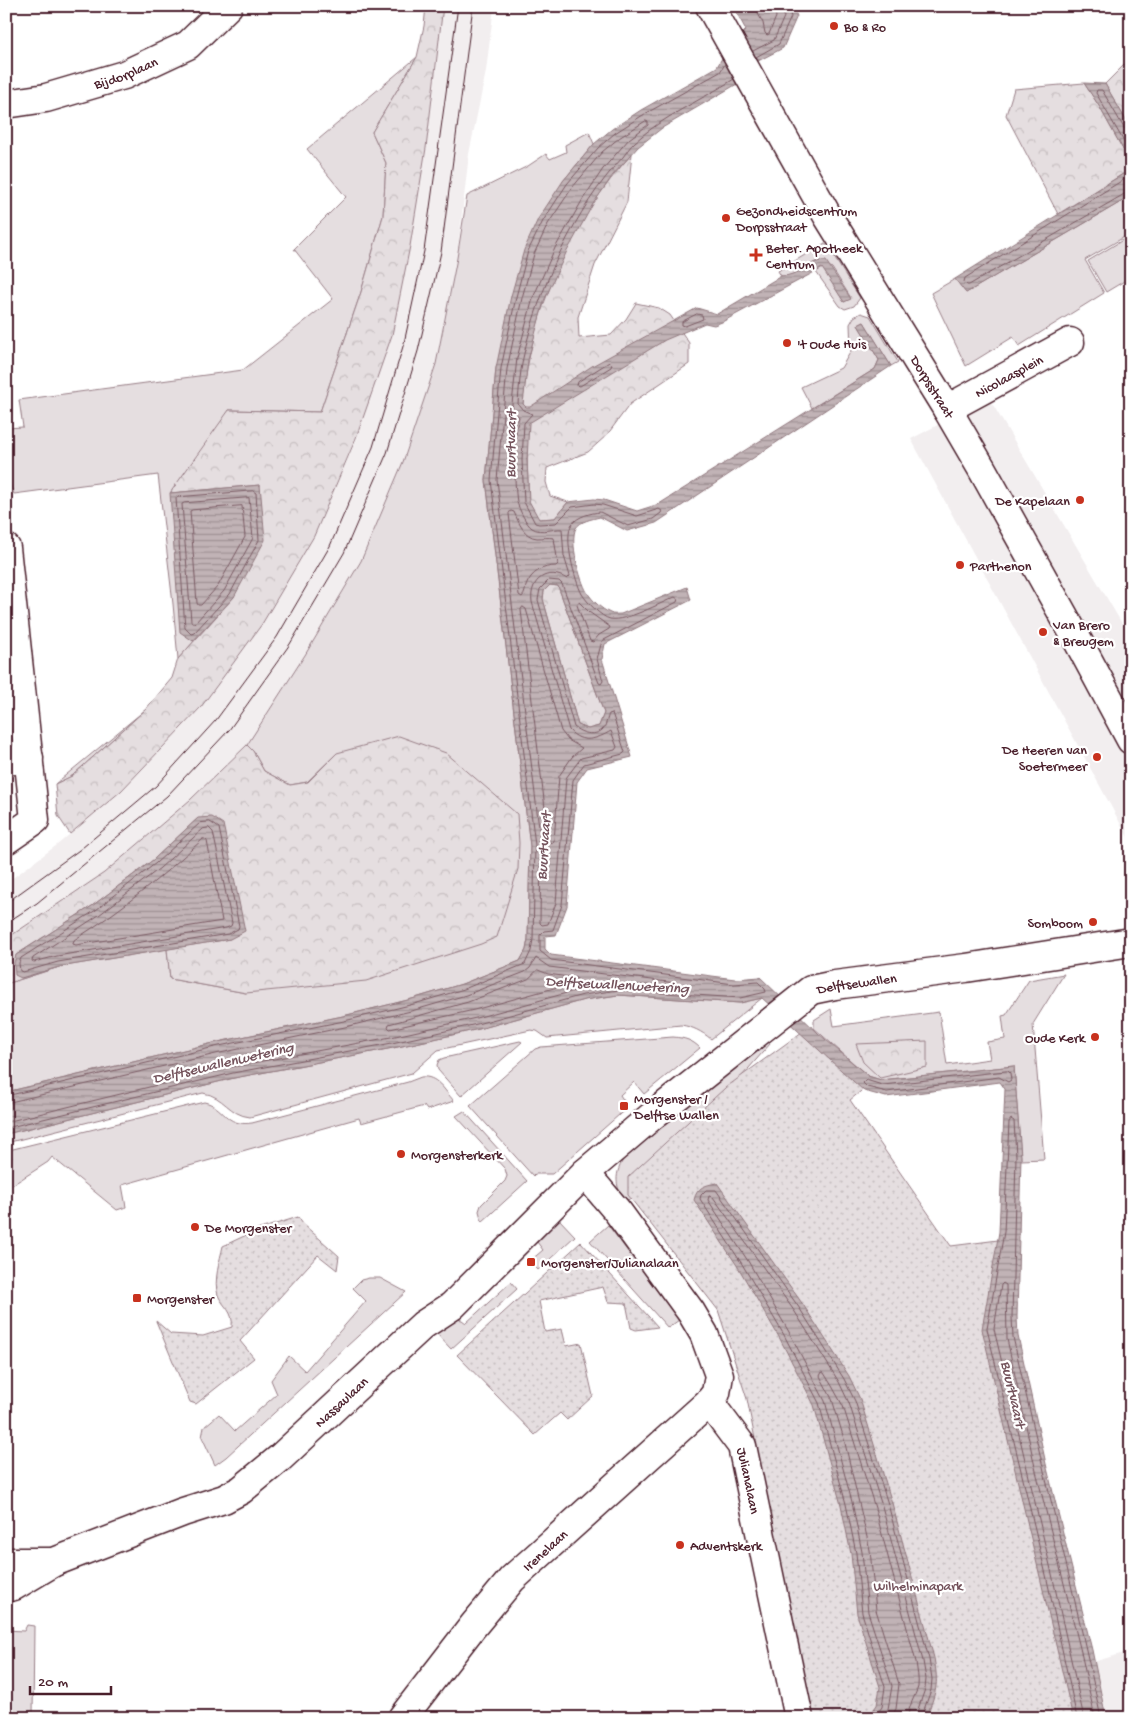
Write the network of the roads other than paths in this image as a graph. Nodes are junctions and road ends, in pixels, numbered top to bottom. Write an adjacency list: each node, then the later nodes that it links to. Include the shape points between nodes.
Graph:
1 (228, 6): 3 (street, Bijdorplaan, via 188,45 124,75 46,98)
2 (710, 6): 5 (street, Dorpsstraat, via 827,214)
3 (6, 104)
4 (1070, 342): 5 (street, Nicolaasplein)
5 (947, 409): 7 (street, Dorpsstraat)
6 (6, 548): 8 (street)
7 (1131, 740)
8 (18, 760): 9 (street, via 35,820)
9 (6, 840)
10 (1131, 942): 11 (street, Delftsewallen, via 811,990)
11 (585, 1173): 12 (street, via 618,1212 704,1334 719,1375 716,1393); 14 (street, Nassaulaan, via 452,1306 423,1325 241,1490)
12 (709, 1402): 16 (street, Irenelaan, via 512,1579); 17 (street, Julianalaan, via 742,1446)
13 (6, 1562): 14 (street, Nassaulaan)
14 (54, 1562): 15 (street, Nassaulaan)
15 (6, 1588)
16 (402, 1718)
17 (799, 1718)

